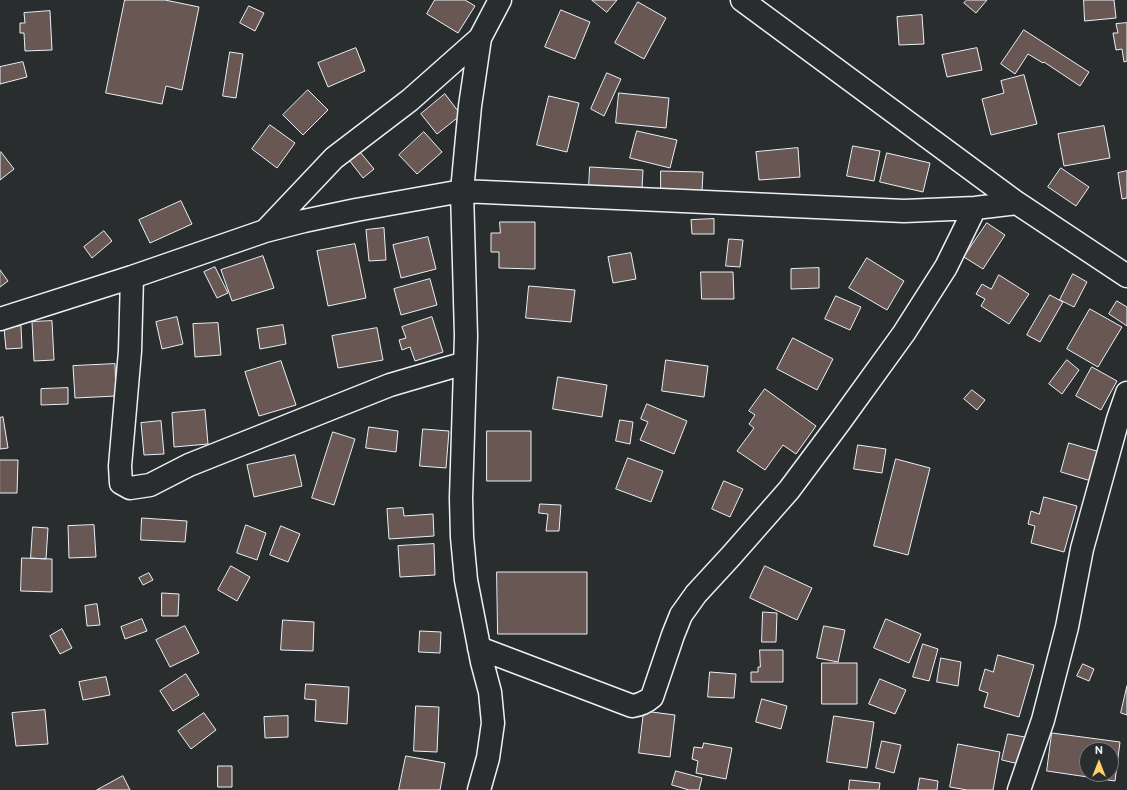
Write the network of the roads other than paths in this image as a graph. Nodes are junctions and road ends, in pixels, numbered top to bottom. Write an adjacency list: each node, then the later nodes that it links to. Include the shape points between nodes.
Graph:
1 (500, 0): 3 (street)
2 (742, 0): 5 (street)
3 (480, 38): 4 (street); 7 (street, via 410,100 334,158)
4 (462, 191): 6 (street, via 904,210); 7 (street, via 356,210); 11 (street)
5 (1017, 204): 6 (street); 8 (street)
6 (975, 208): 13 (street, via 946,267 913,320 839,424 788,490 696,594 681,615 652,697 640,705 632,706)
7 (265, 231): 9 (street)
8 (1127, 276)
9 (132, 277): 10 (street); 11 (street, via 130,351 120,466 121,483 130,488 150,485 189,465 390,385)
10 (0, 319)
11 (465, 363): 13 (street, via 462,537 466,580)
12 (1127, 393): 15 (street, via 1082,549 1067,628 1043,720)
13 (479, 648): 14 (street, via 490,692 493,723 488,758)
14 (479, 790)
15 (1019, 790)

